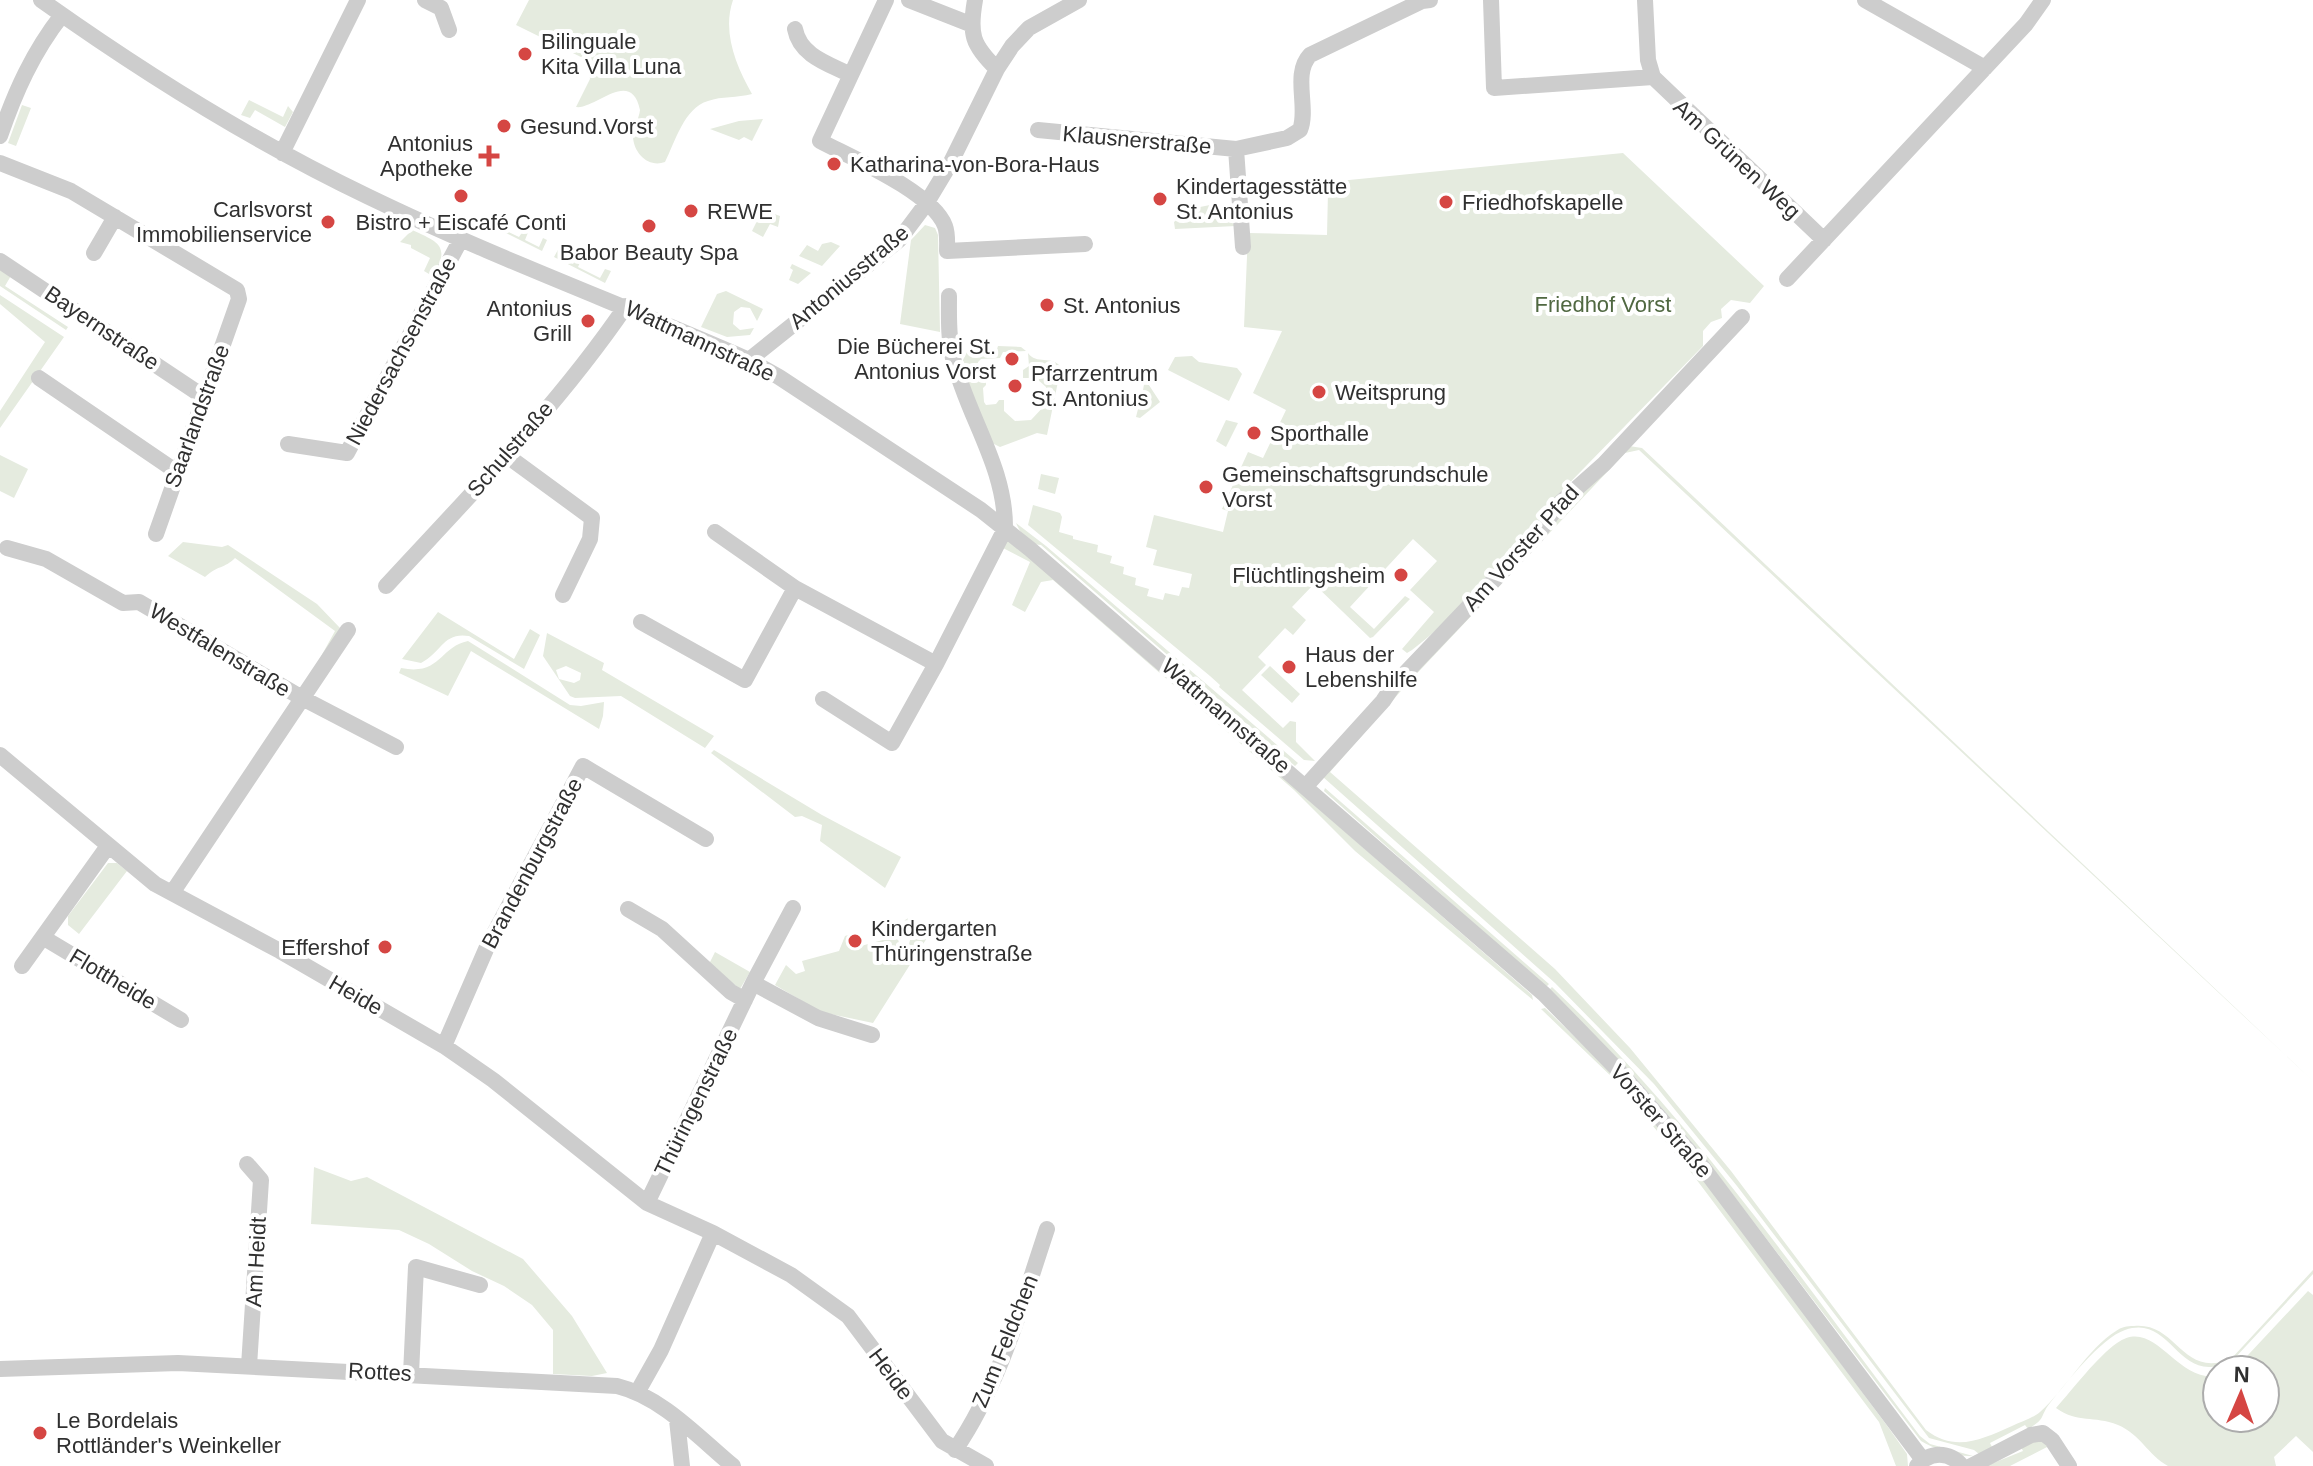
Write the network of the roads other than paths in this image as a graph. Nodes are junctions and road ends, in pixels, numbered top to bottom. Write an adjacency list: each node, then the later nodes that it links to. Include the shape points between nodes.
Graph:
1 (41, 0): 13 (street, Wattmannstraße)
2 (358, 0): 25 (street)
3 (425, 0): 16 (street, via 441,8)
4 (886, 0): 19 (street)
5 (909, 0): 14 (street)
6 (975, 0): 14 (street)
7 (1079, 0): 18 (street, Antoniusstraße, via 1029,28)
8 (1430, 0): 24 (street, Klausnerstraße, via 1310,55 1302,69 1300,130)
9 (1491, 0): 20 (street, via 1494,88)
10 (1645, 0): 20 (street)
11 (1865, 0): 17 (street)
12 (2043, 0): 17 (street)
13 (62, 15): 21 (street); 25 (street, Wattmannstraße, via 174,90)
14 (970, 24): 18 (street, via 979,51)
15 (795, 29): 19 (street, via 808,52)
16 (449, 30)
17 (1985, 68): 30 (street)
18 (997, 69): 27 (street, Antoniusstraße)
19 (851, 75): 27 (street, via 820,141 904,185)
20 (1653, 77): 30 (street, Am Grünen Weg)
21 (5, 107): 23 (street)
22 (1038, 130): 24 (street, Klausnerstraße)
23 (0, 135)
24 (1236, 149): 32 (street, Klausnerstraße)
25 (282, 153): 29 (street, Wattmannstraße)
26 (0, 163): 28 (street, via 71,191)
27 (926, 204): 31 (street, via 944,223 947,251); 39 (street, Antoniusstraße, via 899,240)
28 (115, 217): 33 (street); 41 (street, Saarlandstraße, via 237,290 239,299)
29 (461, 239): 37 (street, Wattmannstraße); 42 (street, Niedersachsenstraße, via 347,453)
30 (1824, 240): 35 (street)
31 (1085, 244)
32 (1243, 247)
33 (94, 253)
34 (0, 261): 41 (street, Bayernstraße)
35 (1787, 279)
36 (949, 296): 45 (street, via 952,355 1000,481)
37 (626, 306): 39 (street, Wattmannstraße); 43 (street, Schulstraße)
38 (1742, 317): 59 (street, Am Vorster Pfad, via 1604,464 1559,504 1538,534)
39 (749, 360): 45 (street, Wattmannstraße)
40 (39, 378): 44 (street)
41 (204, 397): 44 (street, Saarlandstraße)
42 (288, 444)
43 (506, 455): 49 (street, Schulstraße); 51 (street, via 592,518 590,539)
44 (177, 472): 47 (street, Saarlandstraße)
45 (1005, 529): 54 (street); 59 (street, Wattmannstraße)
46 (715, 532): 50 (street)
47 (156, 534)
48 (7, 548): 55 (street, Westfalenstraße, via 46,559 123,603 139,602)
49 (386, 586)
50 (795, 588): 52 (street, via 745,680); 54 (street)
51 (563, 595)
52 (641, 622)
53 (348, 630): 55 (street, Westfalenstraße)
54 (936, 664): 56 (street, via 892,743)
55 (302, 698): 57 (street, Westfalenstraße); 63 (street, Westfalenstraße)
56 (823, 699)
57 (396, 747)
58 (0, 755): 62 (street, Heide)
59 (1306, 786): 60 (street, Wattmannstraße)
60 (1351, 825): 84 (street, Vorster Straße, via 1544,994 1619,1071 1701,1165)
61 (706, 839): 72 (street, Brandenburgstraße, via 583,766 487,947)
62 (108, 846): 63 (street, Heide); 66 (street, Flottheide)
63 (172, 893): 72 (street, Heide)
64 (793, 908): 68 (street, Thüringenstraße)
65 (628, 909): 69 (street, Thüringenstraße, via 662,929)
66 (44, 938): 67 (street, Flottheide); 70 (street, Flottheide)
67 (22, 966)
68 (753, 983): 69 (street, Thüringenstraße); 71 (street, via 818,1018)
69 (745, 1000): 74 (street, Thüringenstraße)
70 (181, 1020)
71 (872, 1035)
72 (444, 1046): 74 (street, Heide)
73 (247, 1164): 78 (street, Am Heidt, via 261,1180)
74 (647, 1203): 76 (street, Heide)
75 (1047, 1229): 83 (street, Zum Feldchen, via 1001,1361)
76 (713, 1233): 81 (street); 83 (street, Heide, via 791,1275 848,1316 942,1441)
77 (480, 1285): 80 (street, via 416,1267)
78 (249, 1366): 79 (street, Rottes); 80 (street, Rottes)
79 (0, 1369)
80 (411, 1374): 81 (street, Rottes)
81 (638, 1391): 82 (street, Rottes)
82 (677, 1420): 85 (street); 86 (street, Rottes)
83 (955, 1450): 87 (street, Heide)
84 (1920, 1463): 88 (street, Vorster Straße, via 1941,1454)
85 (682, 1466)
86 (733, 1466)
87 (986, 1466)
88 (1962, 1466)
89 (1971, 1466): 90 (street, via 2043,1433)
90 (2069, 1466)

